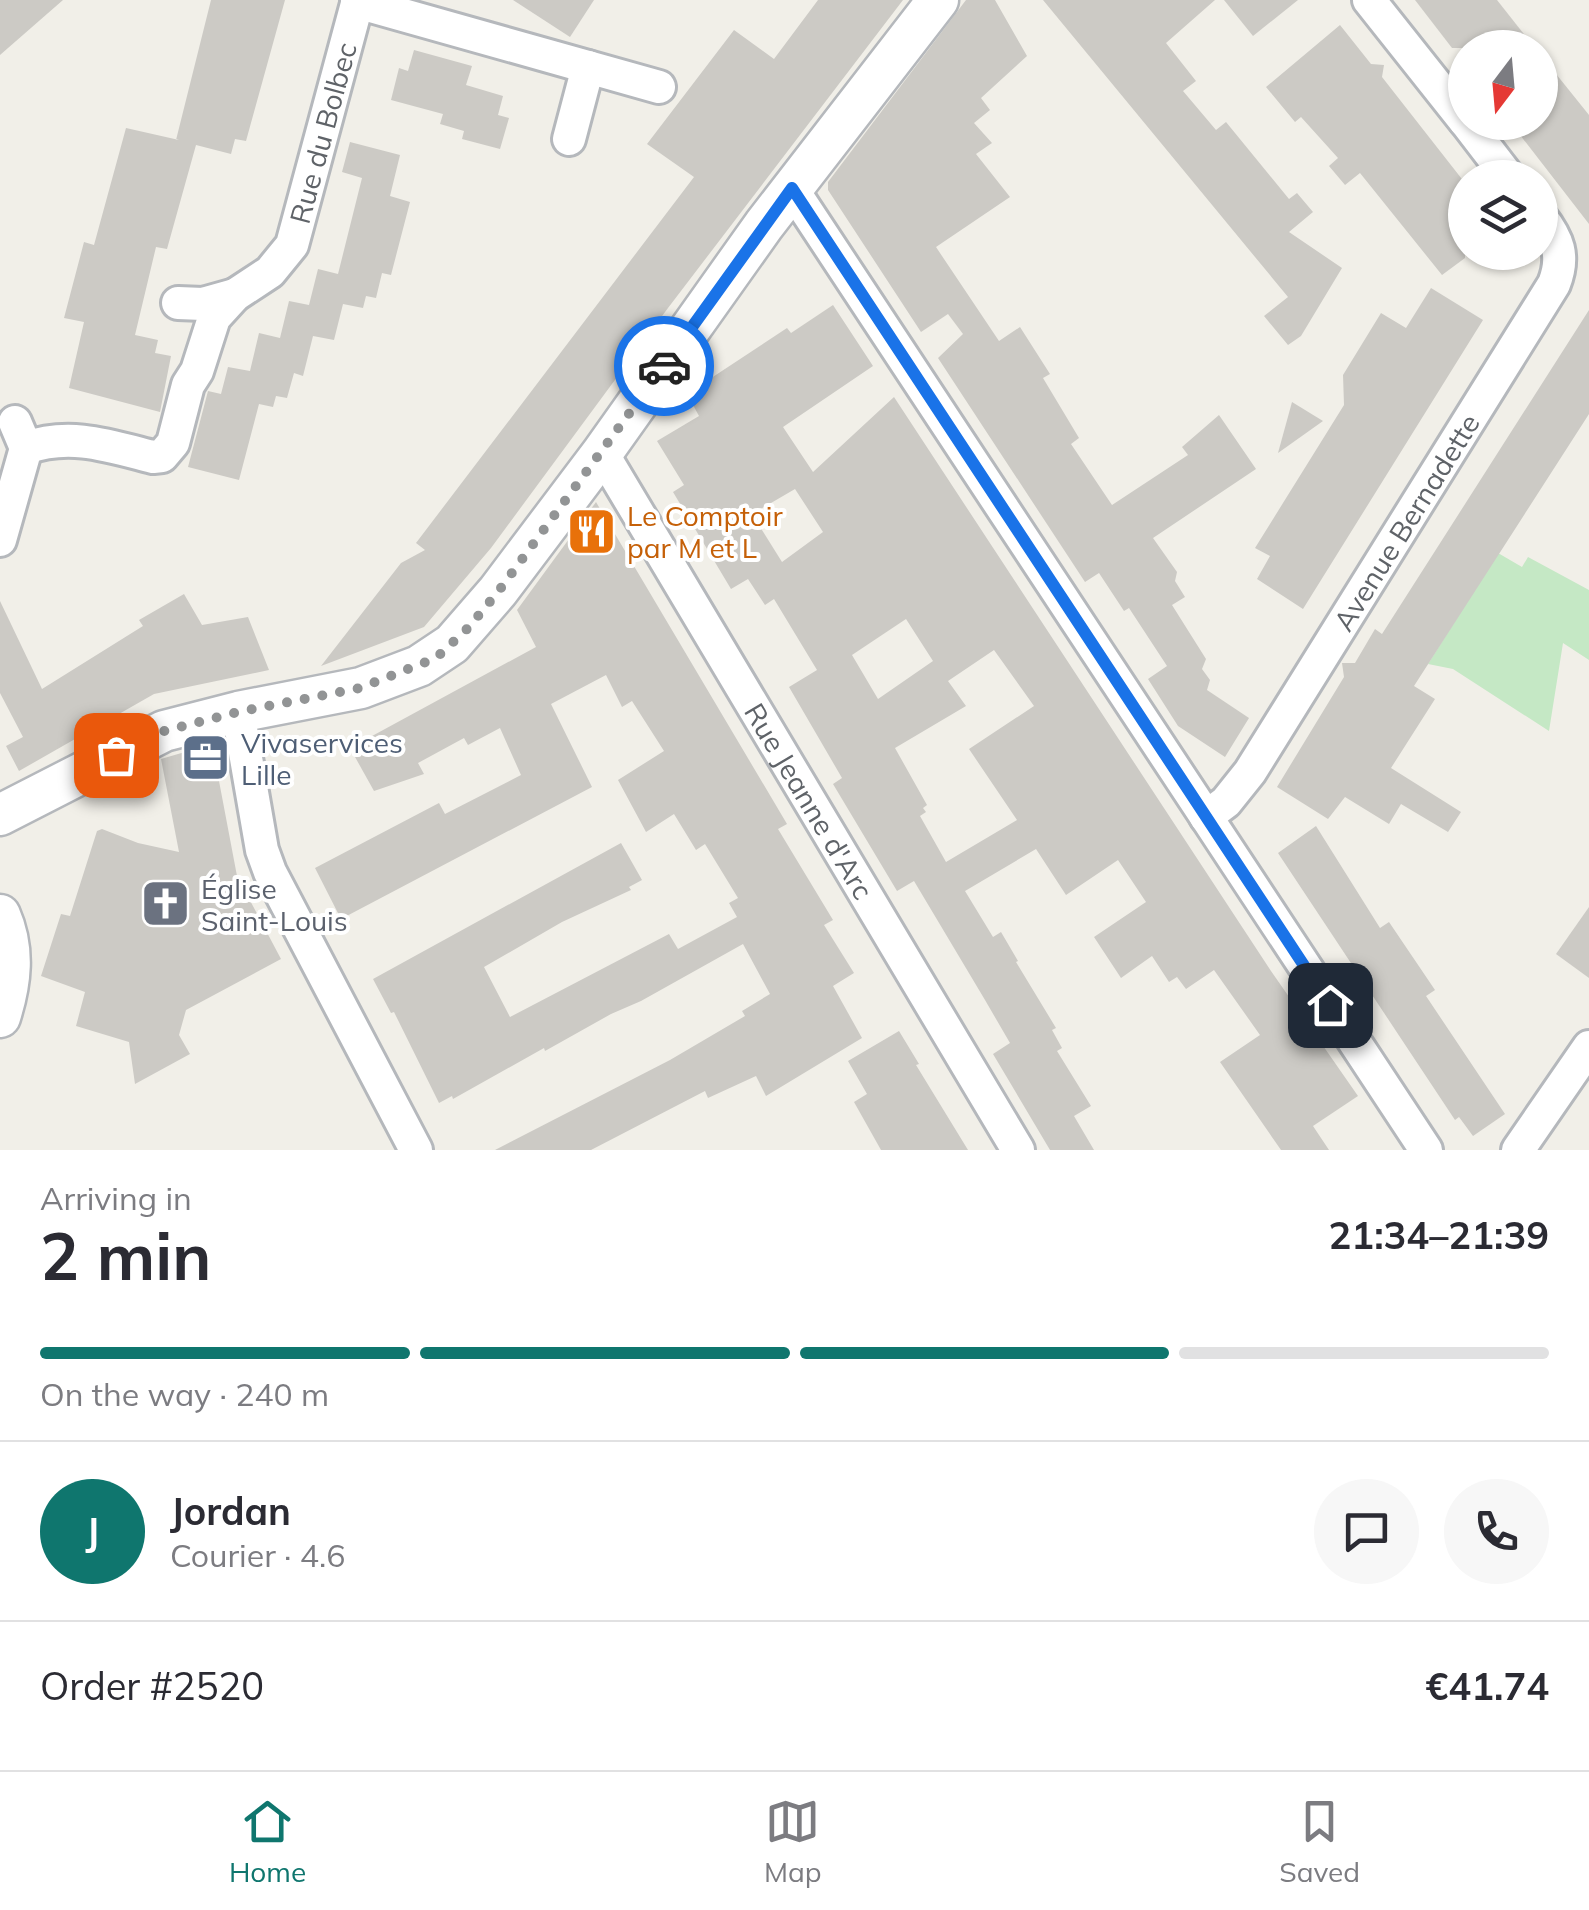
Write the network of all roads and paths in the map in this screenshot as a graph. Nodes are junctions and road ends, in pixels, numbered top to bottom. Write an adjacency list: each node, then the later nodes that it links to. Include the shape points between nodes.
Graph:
1 (938, 0): 10 (street)
2 (1369, 0): 6 (street)
3 (358, 1): 4 (street, Rue du Bolbec); 12 (street, Rue du Bolbec, via 292,245 270,272)
4 (588, 67): 5 (street, Rue du Bolbec); 7 (street)
5 (659, 86)
6 (1448, 99)
7 (568, 139)
8 (1480, 140): 9 (street)
9 (1496, 160)
10 (792, 188): 14 (street); 18 (street)
11 (1558, 243): 18 (street, Avenue Bernadette, via 1554,284 1250,772)
12 (235, 295): 13 (street, Rue du Bolbec); 15 (street, Rue du Bolbec, via 207,333 173,443 162,456 20,435)
13 (178, 303)
14 (602, 453): 16 (street, via 468,628 436,658 360,688); 23 (street, Rue Jeanne d'Arc)
15 (0, 540)
16 (238, 712): 17 (street, via 164,731); 22 (street, via 270,872)
17 (0, 815)
18 (1206, 817): 24 (street)
19 (0, 916): 20 (street, via 11,965)
20 (0, 1017)
21 (1589, 1046): 25 (street)
22 (416, 1150)
23 (1018, 1150)
24 (1426, 1150)
25 (1518, 1150)

